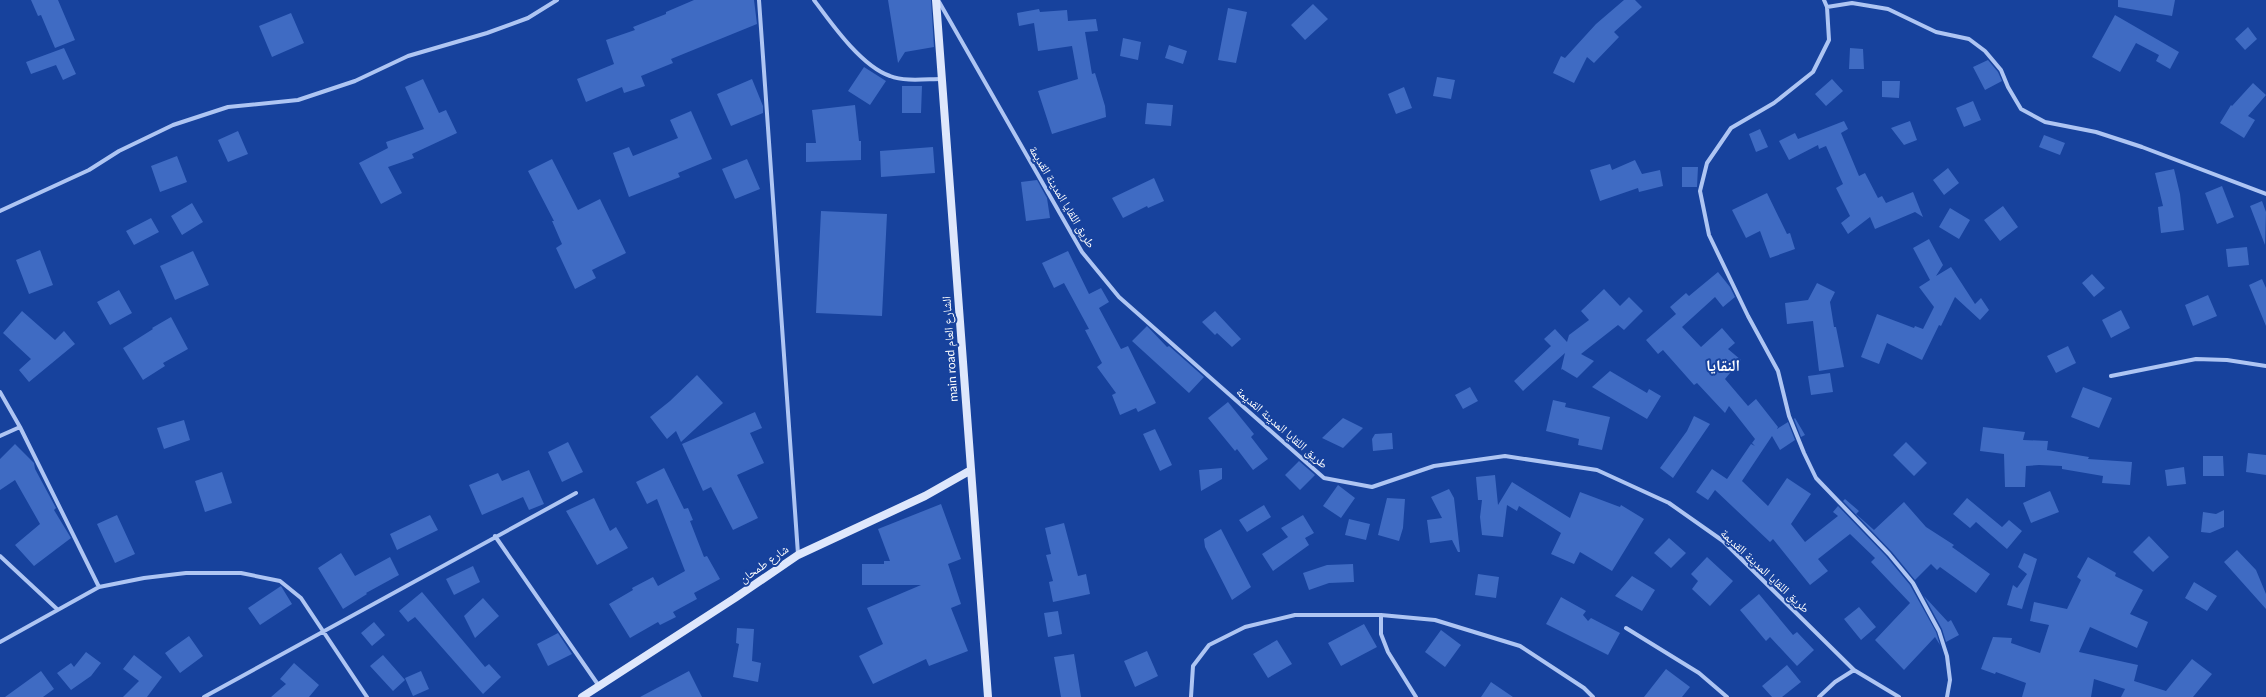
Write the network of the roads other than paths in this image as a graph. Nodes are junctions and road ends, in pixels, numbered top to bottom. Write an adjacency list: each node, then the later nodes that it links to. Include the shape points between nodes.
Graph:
1 (556, 0): 9 (street, via 528,18 408,56 355,80 298,100 228,107 173,125 119,151 89,170)
2 (759, 0): 18 (street)
3 (814, 0): 7 (street, via 868,63 884,73 890,76)
4 (937, 0): 7 (main road, main road الشارع العام); 26 (street, طريق اللقايا المدينة القديمة, via 1082,252 1119,297 1324,478 1372,487 1434,466 1505,456 1597,470 1669,503 1723,542)
5 (1824, 0): 6 (street)
6 (1827, 6): 8 (street, via 1852,3 1888,9 1936,32 1969,39 1985,50 2001,70 2021,109 2045,122 2096,132); 38 (street, via 1829,40 1813,72 1774,103 1731,128 1707,163 1700,190 1709,235 1778,371 1789,416 1816,478 1889,554 1913,583 1939,631 1947,656 1950,680)
7 (942, 79): 15 (main road, main road الشارع العام)
8 (2266, 194)
9 (0, 211)
10 (2266, 366): 11 (street, via 2227,360 2196,359)
11 (2112, 376)
12 (0, 392): 13 (street)
13 (20, 426): 14 (street); 20 (street)
14 (0, 436)
15 (971, 470): 18 (main road, شارع طمحان, via 925,496); 31 (main road, main road الشارع العام)
16 (576, 493): 17 (street)
17 (495, 536): 24 (street); 27 (street)
18 (798, 555): 27 (main road, شارع طمحان)
19 (0, 556): 21 (street)
20 (99, 587): 21 (street); 24 (street, via 186,573 241,573 280,581 301,598)
21 (57, 609): 25 (street)
22 (1381, 615): 32 (street, via 1295,615 1245,627 1208,645 1193,666); 33 (street, via 1381,634 1388,652); 34 (street, via 1435,620 1520,646 1584,688)
23 (1626, 628): 35 (street, via 1699,673)
24 (323, 630): 28 (street); 29 (street)
25 (0, 642)
26 (1854, 670): 36 (street, via 1835,682); 37 (street, طريق اللقايا المدينة القديمة)
27 (599, 687): 30 (main road, شارع طمحان)
28 (204, 697)
29 (367, 697)
30 (582, 697)
31 (988, 697)
32 (1191, 697)
33 (1416, 697)
34 (1593, 697)
35 (1727, 697)
36 (1819, 697)
37 (1899, 697)
38 (1947, 697)

